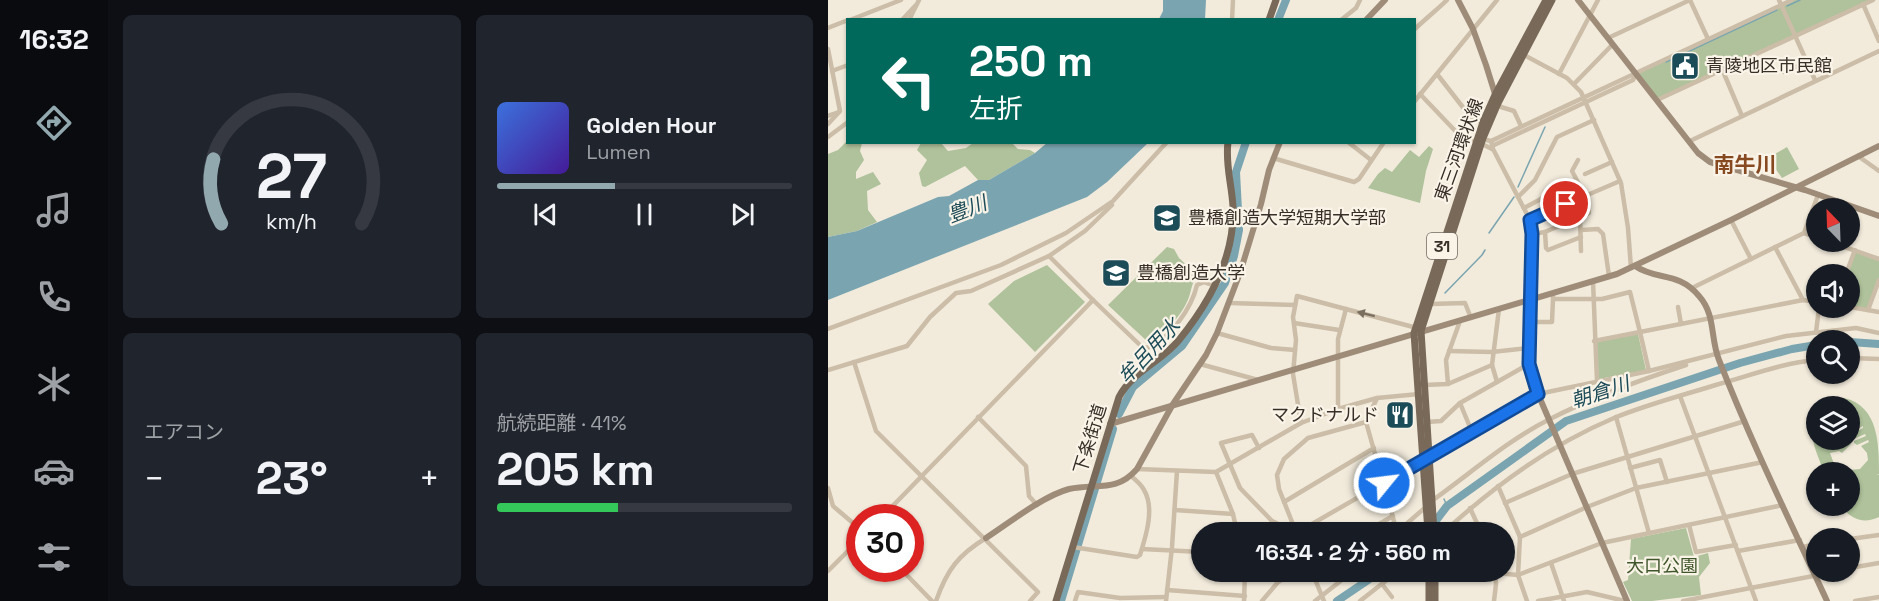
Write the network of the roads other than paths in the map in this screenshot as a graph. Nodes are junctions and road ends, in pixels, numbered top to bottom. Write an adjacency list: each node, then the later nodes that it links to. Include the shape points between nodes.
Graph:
1 (1233, 0): 23 (street)
2 (1276, 0): 24 (main road)
3 (1360, 0): 25 (street)
4 (1385, 0): 26 (street)
5 (1447, 0): 29 (street)
6 (1458, 0): 30 (street)
7 (1497, 0): 30 (street)
8 (1546, 0): 37 (main road, 東三河環状線 / 31)
9 (1552, 0): 37 (main road, 東三河環状線 / 31)
10 (1578, 0): 19 (street)
11 (1598, 0): 19 (street)
12 (1690, 0): 32 (street); 33 (street)
13 (1792, 0): 17 (street)
14 (1873, 0): 18 (street)
15 (897, 1): 20 (street)
16 (918, 2): 21 (street); 22 (street)
17 (1780, 3): 31 (street); 32 (street)
18 (1863, 4): 31 (street); 34 (street)
19 (1589, 16): 33 (street); 45 (street)
20 (854, 18)
21 (904, 18)
22 (910, 18)
23 (1232, 18)
24 (1270, 18)
25 (1344, 18)
26 (1368, 18)
27 (846, 21): 28 (street)
28 (828, 28)
29 (1416, 28)
30 (1473, 29): 44 (street); 49 (street)
31 (1795, 36): 38 (street); 40 (street)
32 (1708, 39): 43 (street)
33 (1610, 41): 43 (street); 47 (street)
34 (1879, 41)
35 (828, 49): 41 (street)
36 (1879, 51): 46 (street)
37 (1520, 53): 45 (street); 49 (main road, 東三河環状線 / 31); 53 (main road, 東三河環状線 / 31)
38 (1807, 62): 42 (street); 46 (street)
39 (846, 66): 41 (street)
40 (1722, 69): 52 (street); 56 (street)
41 (832, 71): 54 (street)
42 (1784, 72)
43 (1636, 73): 51 (street); 52 (street)
44 (1437, 74): 48 (street); 58 (street, via 1472,119)
45 (1559, 74): 47 (street)
46 (1815, 80): 56 (street)
47 (1574, 84): 51 (street)
48 (1420, 94): 50 (street); 64 (street, via 1461,138)
49 (1495, 95): 53 (street); 58 (main road, 東三河環状線 / 31)
50 (1416, 99)
51 (1584, 100): 57 (street); 61 (street); 64 (street)
52 (1657, 100): 63 (street)
53 (1498, 103): 61 (street, via 1514,111); 64 (main road, 東三河環状線 / 31)
54 (840, 111): 55 (street); 59 (street)
55 (828, 116)
56 (1742, 116): 63 (street)
57 (1594, 120): 75 (street); 83 (street, via 1557,138 1535,180)
58 (1483, 122): 64 (main road, 東三河環状線 / 31)
59 (828, 124)
60 (846, 124): 62 (street)
61 (1521, 126): 64 (street)
62 (828, 137)
63 (1690, 141): 79 (street, via 1710,162)
64 (1486, 143): 83 (street); 114 (main road, 東三河環状線 / 31); 130 (main road, 東三河環状線 / 31)
65 (1165, 144): 84 (street)
66 (1228, 144): 105 (main road, 下条街道, via 1232,230)
67 (1279, 144): 72 (street)
68 (1351, 144): 73 (street)
69 (1383, 144): 73 (street)
70 (1879, 146): 71 (street)
71 (1858, 156): 76 (street); 79 (street)
72 (1274, 158): 73 (street, via 1354,182); 113 (street)
73 (1371, 160)
74 (1578, 160): 82 (street, via 1572,171)
75 (1612, 162): 77 (street); 78 (street)
76 (1879, 171)
77 (1585, 174)
78 (1620, 181): 82 (street); 101 (street)
79 (1797, 188): 81 (street); 89 (street)
80 (1552, 193): 85 (street)
81 (1818, 195): 86 (street); 92 (street)
82 (1584, 196): 87 (street, via 1589,213); 88 (street)
83 (1518, 197): 85 (street)
84 (1113, 201): 98 (street, via 1085,231); 128 (street, via 1066,233 1001,265)
85 (1524, 208): 88 (street)
86 (1879, 216)
87 (1580, 218): 90 (street); 91 (street)
88 (1530, 220): 93 (street)
89 (1731, 220): 99 (street); 101 (street)
90 (1581, 230): 94 (street); 102 (street, via 1598,229 1603,234)
91 (1545, 232): 93 (street); 94 (street, via 1548,250)
92 (1804, 232): 95 (street)
93 (1532, 234): 110 (street)
94 (1581, 237): 96 (street)
95 (1775, 247): 99 (street); 111 (street)
96 (1581, 251)
97 (1860, 252): 100 (street)
98 (1049, 256): 109 (street); 146 (street, via 971,291 956,293 930,316 907,346)
99 (1751, 259): 106 (street)
100 (1879, 259)
101 (1633, 267): 102 (street); 106 (street, via 1678,279)
102 (1609, 276): 104 (street)
103 (1879, 280): 120 (street)
104 (1593, 281): 107 (street); 108 (street)
105 (1215, 286): 109 (street, via 1204,282 1197,285 1194,300 1179,321 1158,343 1147,348); 173 (main road, 下条街道, via 1176,344 1126,386)
106 (1692, 288): 122 (street)
107 (1553, 296): 108 (street); 110 (street); 125 (street, via 1552,322)
108 (1594, 299): 132 (street, via 1630,292); 136 (street)
109 (1093, 300): 166 (street)
110 (1531, 300): 118 (street); 125 (street)
111 (1803, 300): 112 (street); 122 (street)
112 (1806, 300)
113 (1229, 303): 115 (street); 133 (street)
114 (1430, 304): 123 (street, via 1465,303); 130 (main road, 東三河環状線 / 31)
115 (1295, 305): 117 (street, via 1297,296); 126 (street)
116 (1678, 307): 127 (street)
117 (1346, 309): 129 (street); 130 (street, one-way to 117)
118 (1499, 309): 123 (street); 140 (street)
119 (1860, 309): 120 (street)
120 (1868, 310): 121 (street)
121 (1879, 312)
122 (1711, 317): 127 (street); 142 (street)
123 (1471, 318): 124 (street)
124 (1460, 321): 130 (street); 139 (street)
125 (1529, 322): 137 (street)
126 (1294, 323): 129 (street); 138 (street)
127 (1681, 324): 132 (street)
128 (828, 329)
129 (1339, 330): 141 (street)
130 (1417, 330): 141 (street); 158 (main road, 東三河環状線 / 31); 159 (main road, 東三河環状線 / 31)
131 (1836, 330): 135 (street, via 1856,328)
132 (1640, 332): 136 (street); 152 (street)
133 (1217, 333): 138 (street, via 1271,348); 147 (street)
134 (1806, 333): 142 (street)
135 (1879, 333)
136 (1594, 341): 155 (street)
137 (1528, 348): 140 (street); 148 (street)
138 (1295, 350): 150 (street)
139 (1449, 351): 140 (street); 157 (street)
140 (1492, 352): 149 (street)
141 (1339, 355): 150 (street); 165 (street)
142 (1717, 355): 152 (street); 154 (street); 168 (street, via 1602,395)
143 (1860, 358): 144 (street)
144 (1879, 359)
145 (1806, 361): 154 (street)
146 (854, 362): 151 (street); 190 (street, via 876,431)
147 (1200, 364): 153 (street); 163 (street)
148 (1529, 364): 156 (street); 160 (street)
149 (1492, 365): 156 (street); 157 (street)
150 (1294, 369): 153 (street); 172 (street)
151 (828, 370)
152 (1649, 371): 155 (street)
153 (1258, 380): 163 (street)
154 (1727, 380): 161 (street); 169 (street)
155 (1597, 381): 160 (street)
156 (1497, 382): 164 (street)
157 (1448, 384): 158 (street)
158 (1424, 385): 171 (main road, 東三河環状線 / 31)
159 (1419, 394): 162 (street); 180 (main road, 東三河環状線 / 31)
160 (1538, 394): 168 (street); 174 (street)
161 (1680, 396): 167 (street); 175 (street)
162 (1377, 398): 165 (street); 170 (street)
163 (1173, 404): 173 (street); 184 (street)
164 (1460, 404): 171 (street, via 1441,421); 174 (street)
165 (1338, 409): 172 (street)
166 (978, 417): 190 (street); 200 (street, via 1026,466 1029,496)
167 (1616, 417): 176 (street); 179 (street)
168 (1549, 420): 176 (street); 201 (street, via 1499,451)
169 (1744, 421): 175 (street); 181 (street)
170 (1366, 422): 178 (street); 197 (street, via 1308,438 1284,459 1277,475)
171 (1427, 422): 180 (main road, 東三河環状線 / 31)
172 (1301, 423): 177 (street)
173 (1110, 424): 194 (main road, 下条街道)
174 (1472, 432): 180 (street)
175 (1695, 436): 179 (street); 187 (street)
176 (1560, 444): 188 (street); 193 (street)
177 (1260, 448): 182 (street); 182 (street, via 1252,435 1221,443)
178 (1374, 448): 192 (street); 197 (street)
179 (1626, 457): 183 (street); 188 (street)
180 (1427, 458): 192 (street); 201 (main road, 東三河環状線 / 31)
181 (1763, 462): 187 (street); 202 (street)
182 (1230, 465): 186 (street); 211 (street, via 1240,488)
183 (1630, 468): 191 (street, via 1660,459); 196 (street)
184 (1137, 469): 185 (street); 189 (street)
185 (1177, 471): 186 (street); 206 (street)
186 (1216, 472): 207 (street)
187 (1709, 473): 191 (street); 209 (street)
188 (1572, 474): 198 (street); 204 (street)
189 (1131, 476): 194 (street, via 1119,484); 234 (street, via 1148,500)
190 (921, 477): 199 (street); 226 (street)
191 (1667, 482): 196 (street)
192 (1384, 483): 208 (street); 214 (street)
193 (1498, 486): 198 (street); 205 (street)
194 (1091, 487): 200 (street, via 1065,491); 232 (main road, 下条街道)
195 (828, 488): 203 (street)
196 (1636, 488): 204 (street); 223 (street)
197 (1284, 502): 213 (street)
198 (1505, 503): 225 (street)
199 (895, 504)
200 (1038, 505): 226 (street)
201 (1430, 505): 217 (street); 218 (main road, 東三河環状線 / 31); 219 (main road, 東三河環状線 / 31)
202 (1783, 505): 209 (street); 228 (street)
203 (831, 507): 210 (street)
204 (1587, 507): 225 (street); 229 (street)
205 (1470, 508): 220 (street); 221 (street)
206 (1175, 510): 207 (street); 235 (street)
207 (1233, 514): 212 (street)
208 (1393, 516): 215 (street); 216 (street)
209 (1724, 517): 222 (street); 230 (street)
210 (846, 518)
211 (1272, 521)
212 (1235, 522)
213 (1292, 522)
214 (1314, 522)
215 (1382, 522)
216 (1394, 522)
217 (1409, 522)
218 (1429, 522)
219 (1433, 522)
220 (1455, 522)
221 (1476, 522)
222 (1689, 525): 223 (street); 230 (street, via 1696,552)
223 (1649, 533): 229 (street)
224 (1879, 535): 227 (street)
225 (1520, 537): 245 (street)
226 (986, 538): 267 (street, via 958,558); 268 (street, via 1038,592)
227 (1860, 538)
228 (1800, 540): 233 (street); 236 (street)
229 (1602, 543): 240 (street); 279 (street)
230 (1736, 545): 236 (street)
231 (1806, 546): 233 (street)
232 (1073, 547): 234 (street, via 1137,557); 269 (main road, 下条街道)
233 (1803, 547): 239 (street)
234 (1142, 549): 235 (street)
235 (1172, 551): 237 (street); 259 (street)
236 (1738, 551): 258 (street)
237 (1191, 552)
238 (846, 553): 243 (street)
239 (1806, 554)
240 (1551, 563): 245 (street); 265 (street)
241 (1879, 563): 242 (street)
242 (1860, 566)
243 (828, 571)
244 (1515, 575): 245 (street)
245 (1518, 575): 277 (street)
246 (1806, 577): 258 (street)
247 (914, 582): 267 (street)
248 (1245, 582): 262 (street)
249 (1278, 582): 271 (street)
250 (1316, 582): 263 (street)
251 (1341, 582): 263 (street)
252 (1384, 582): 257 (street)
253 (1432, 582): 274 (main road)
254 (1434, 582): 275 (main road)
255 (1495, 582): 276 (street)
256 (1818, 582): 282 (street)
257 (1382, 584): 260 (street); 273 (street)
258 (1751, 587): 280 (street); 281 (street)
259 (1167, 590): 262 (street); 264 (street)
260 (1392, 597)
261 (1879, 597): 283 (street)
262 (1245, 598)
263 (1323, 598): 272 (street)
264 (1166, 599): 266 (street)
265 (1563, 599): 278 (street); 279 (street, via 1587,592)
266 (1120, 600): 270 (street, via 1078,592)
267 (934, 601)
268 (1030, 601)
269 (1056, 601)
270 (1075, 601)
271 (1262, 601)
272 (1315, 601)
273 (1360, 601)
274 (1429, 601)
275 (1435, 601)
276 (1494, 601)
277 (1527, 601)
278 (1538, 601)
279 (1626, 601)
280 (1683, 601)
281 (1756, 601)
282 (1827, 601)
283 (1855, 601)

